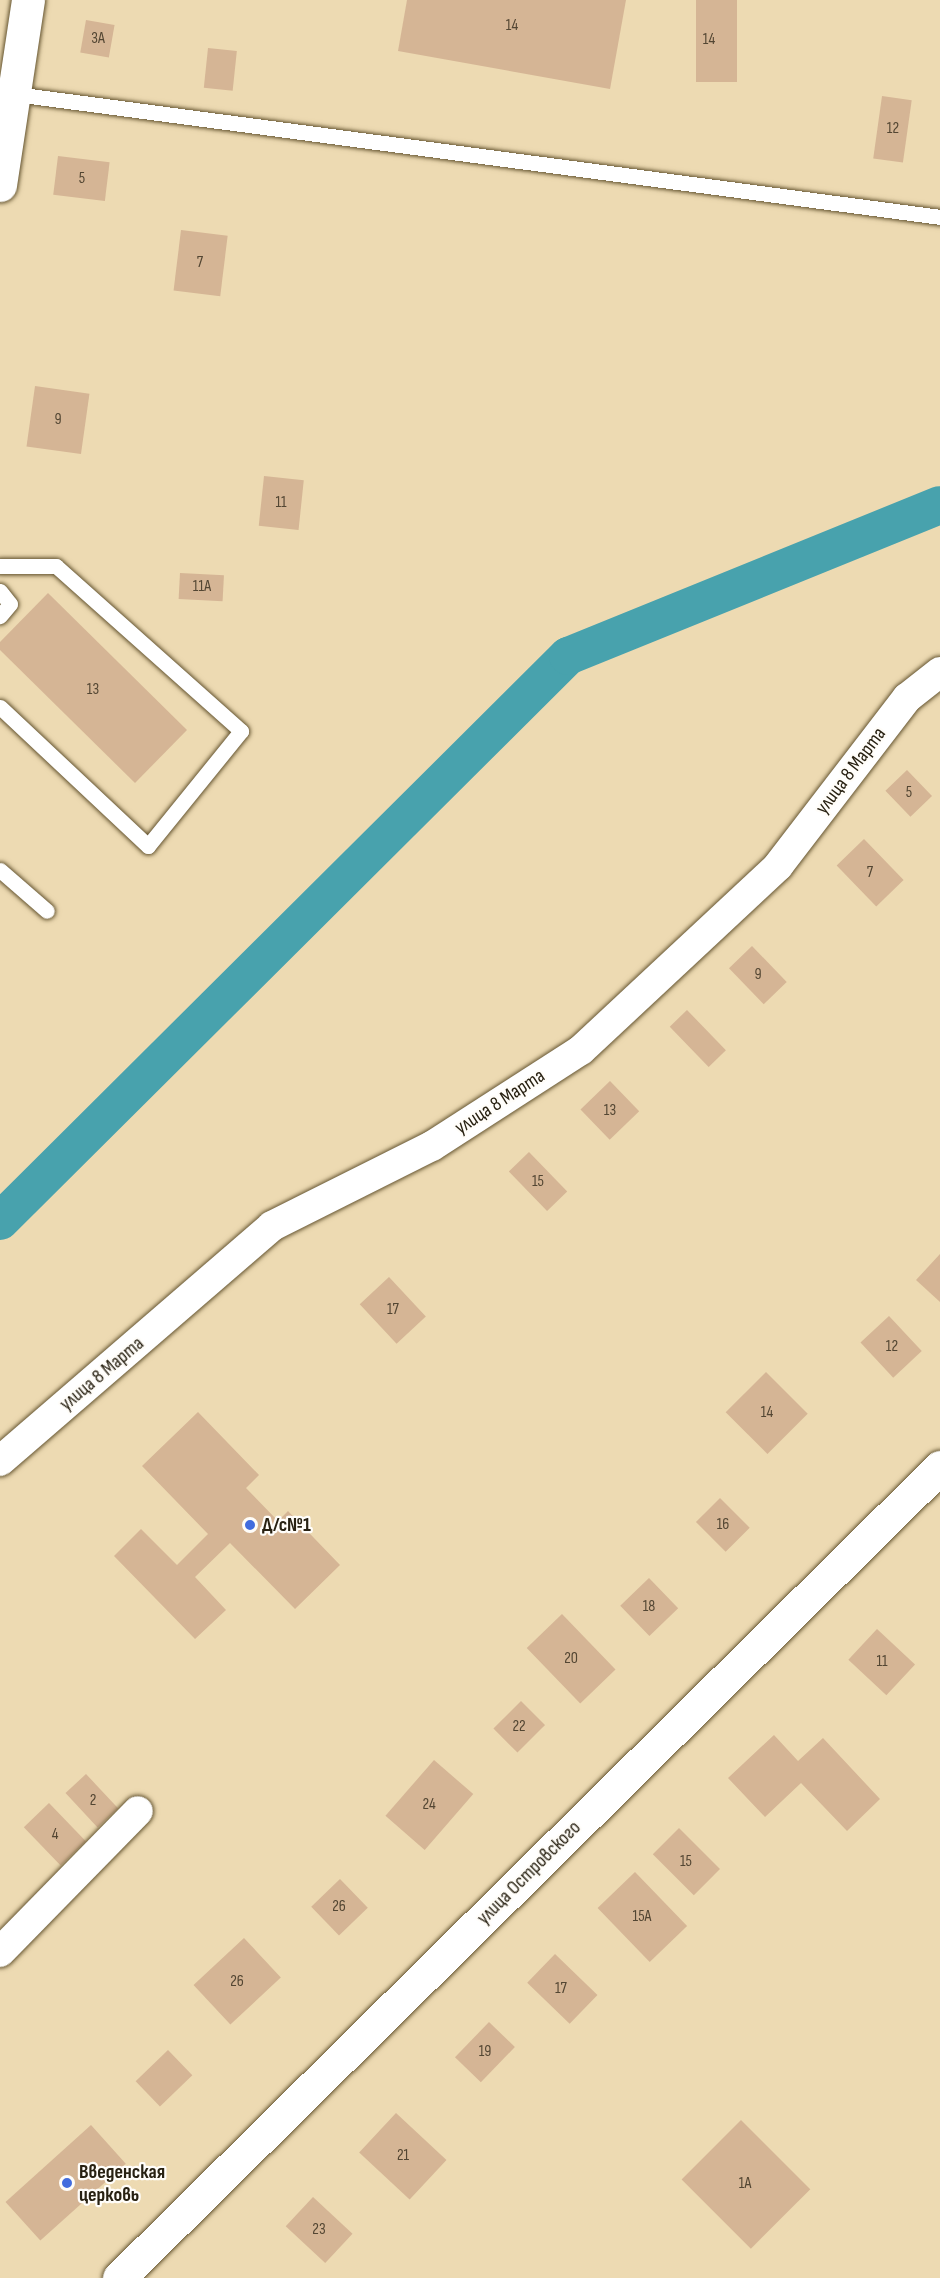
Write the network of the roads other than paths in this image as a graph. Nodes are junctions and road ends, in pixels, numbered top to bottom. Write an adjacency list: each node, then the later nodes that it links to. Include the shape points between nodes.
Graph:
1 (28, 0): 2 (street)
2 (15, 94): 3 (street); 4 (lane)
3 (0, 184)
4 (940, 217)
5 (0, 566): 9 (lane, via 56,566 240,731 148,846)
6 (0, 591): 7 (lane, via 10,604)
7 (0, 616)
8 (940, 672): 12 (street, улица 8 Марта, via 907,698 778,866 580,1050 432,1146 272,1226)
9 (0, 706)
10 (0, 870): 11 (lane)
11 (47, 911)
12 (0, 1461)
13 (940, 1467): 16 (street, улица Островского)
14 (138, 1811): 15 (street)
15 (0, 1952)
16 (119, 2278)

